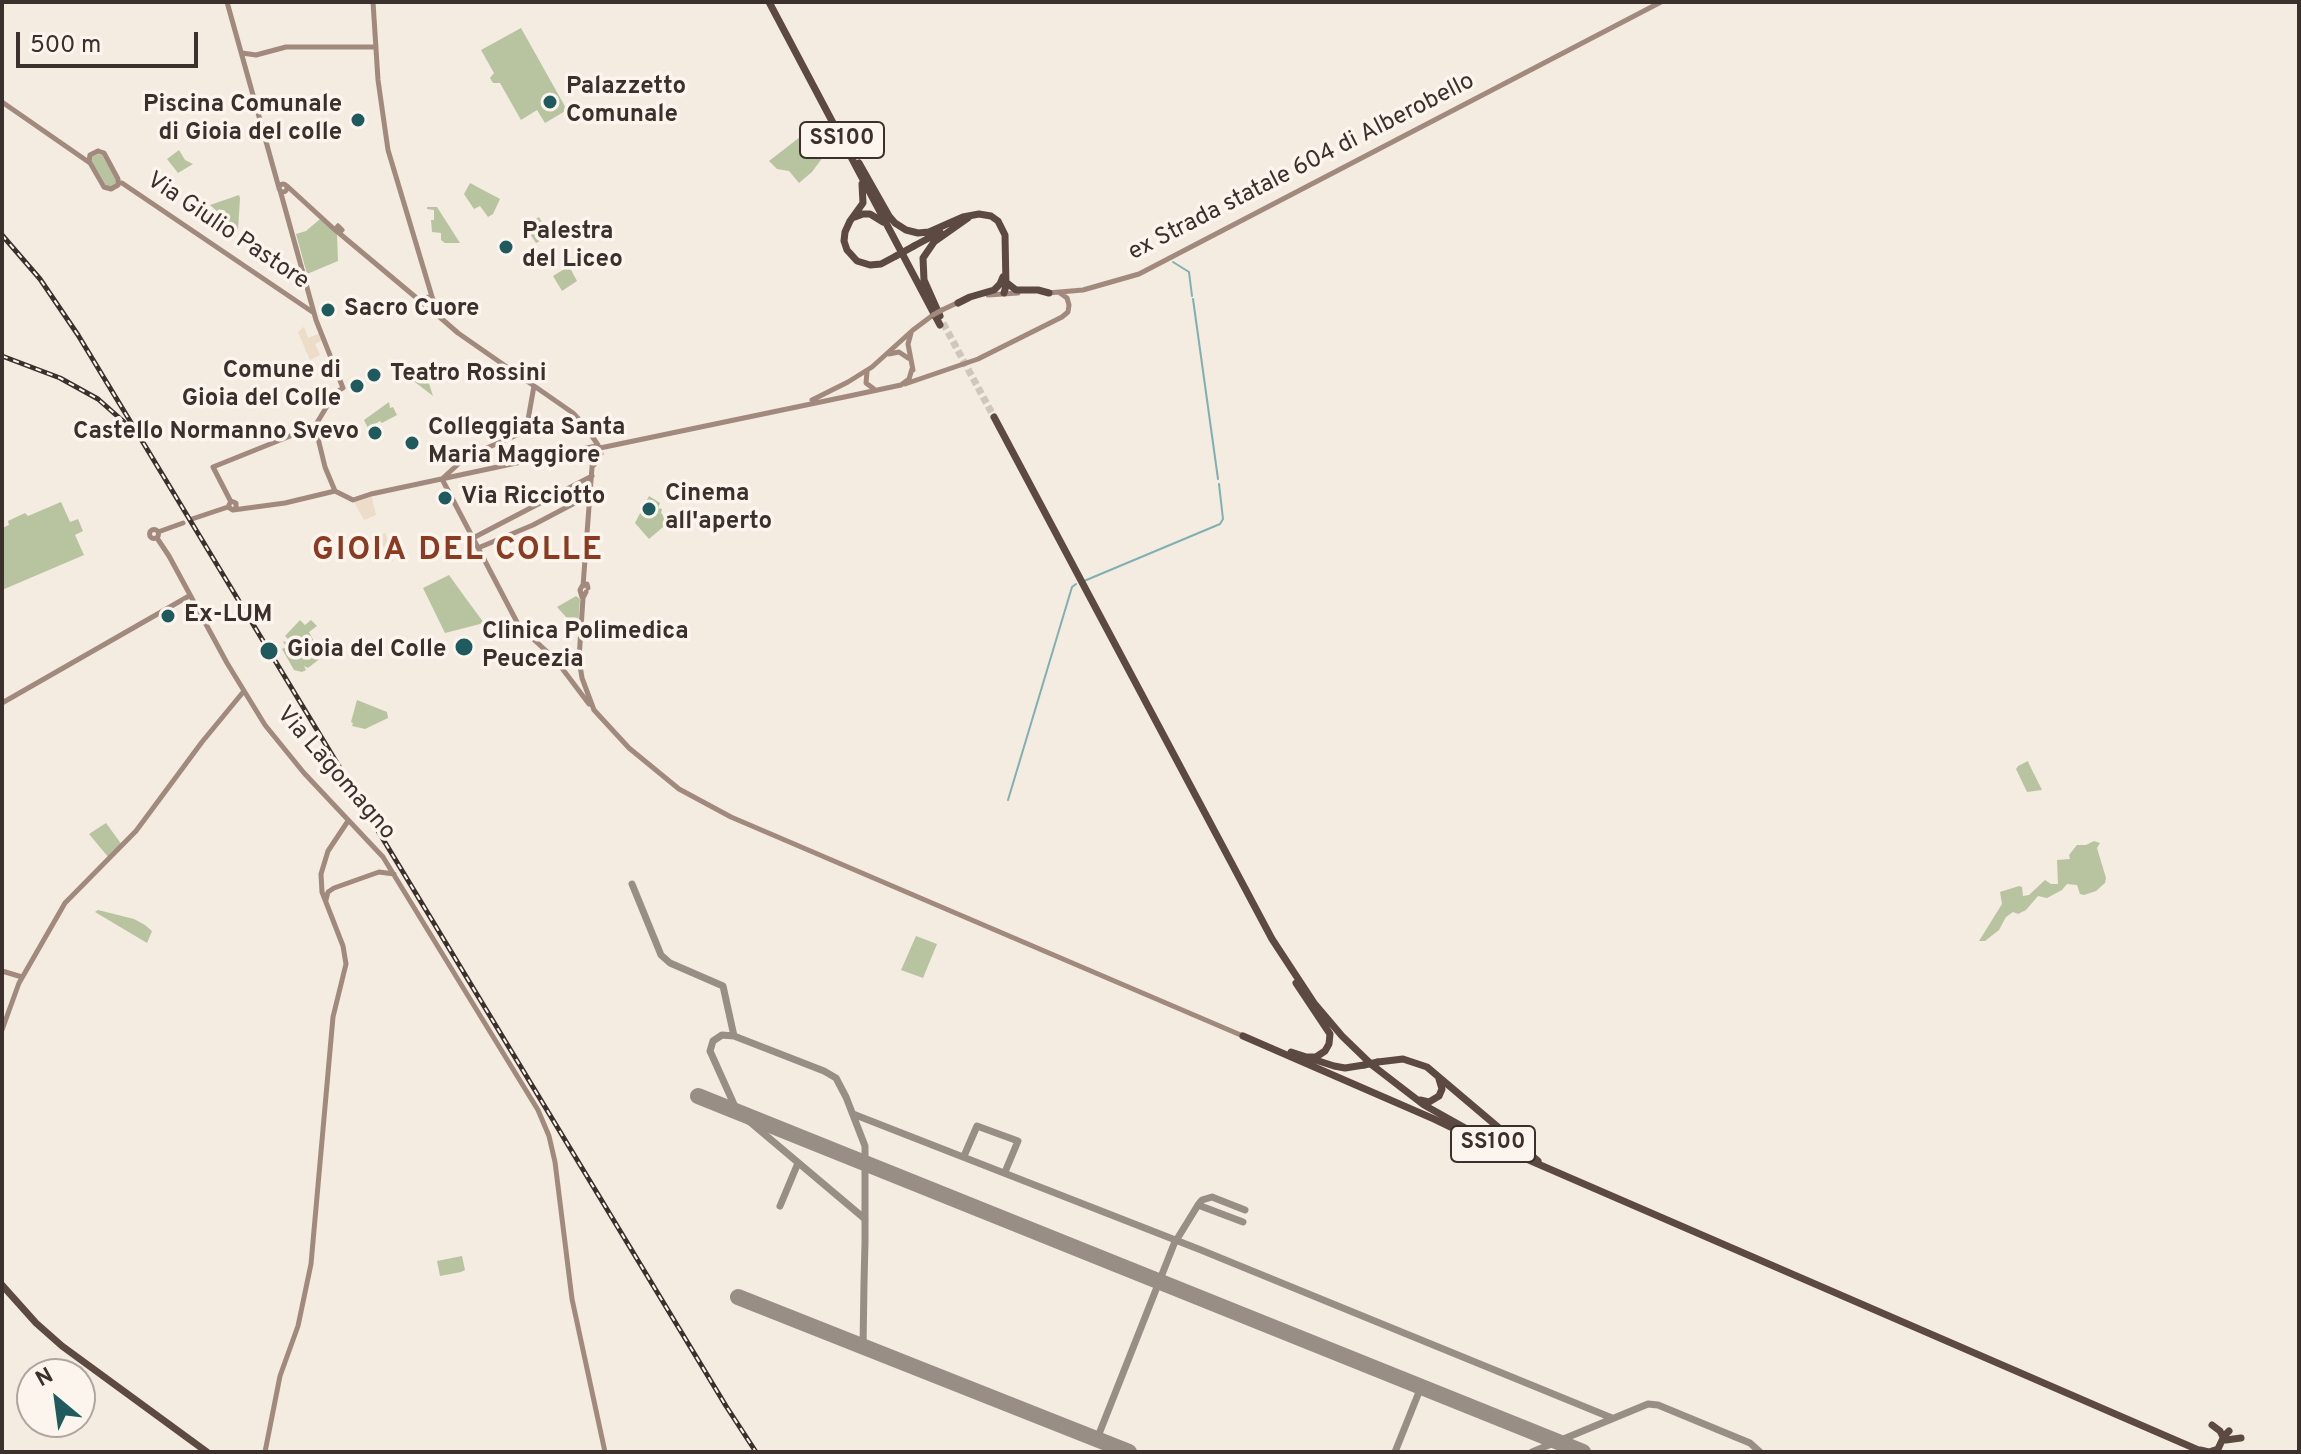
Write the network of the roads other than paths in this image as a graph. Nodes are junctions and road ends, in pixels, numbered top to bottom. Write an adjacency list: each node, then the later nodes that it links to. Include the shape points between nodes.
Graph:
1 (227, 2): 6 (main road)
2 (373, 2): 5 (main road)
3 (771, 2): 11 (highway, SS100); 12 (highway, SS100)
4 (1661, 2): 22 (main road, ex Strada statale 604 di Alberobello, via 1139,274)
5 (376, 47): 7 (main road, via 282,47); 23 (main road, via 389,157 428,281)
6 (241, 52): 7 (main road); 8 (main road)
7 (256, 55): 8 (main road); 9 (main road)
8 (243, 60): 9 (main road)
9 (246, 67): 15 (main road)
10 (2, 102): 13 (main road)
11 (834, 124): 17 (highway, SS100, via 864,189 861,207); 18 (highway, SS100)
12 (855, 158): 16 (highway, SS100, via 904,230 929,232); 26 (highway, SS100)
13 (90, 159): 14 (main road, Via Giulio Pastore, via 105,188); 14 (main road, via 97,151 104,153)
14 (119, 183): 25 (main road, Via Giulio Pastore)
15 (284, 190): 23 (main road, via 296,194 408,290); 25 (main road)
16 (971, 216): 17 (highway, bridge, via 876,265 850,255 845,245); 19 (highway, via 991,216 1002,227); 26 (highway, via 934,242 923,258 922,276)
17 (848, 224): 18 (highway, SS100, via 863,214 879,217)
18 (915, 278): 26 (highway, SS100)
19 (1004, 279): 20 (highway); 21 (highway, via 1016,290); 24 (highway, via 991,291)
20 (1004, 293): 21 (main road, ex Strada statale 604 di Alberobello); 24 (main road, ex Strada statale 604 di Alberobello)
21 (1049, 293): 22 (main road, ex Strada statale 604 di Alberobello)
22 (1059, 293): 31 (main road, via 1068,301 1064,315 978,359)
23 (427, 300): 32 (main road, via 444,321)
24 (958, 303): 26 (main road, ex Strada statale 604 di Alberobello)
25 (314, 313): 36 (main road, via 343,388)
26 (940, 318): 27 (main road, ex Strada statale 604 di Alberobello)
27 (920, 324): 28 (main road, ex Strada statale 604 di Alberobello); 29 (main road, via 908,340)
28 (887, 355): 29 (main road, via 906,355); 30 (main road, ex Strada statale 604 di Alberobello)
29 (912, 366): 31 (main road, via 915,378); 33 (main road, via 906,381)
30 (868, 369): 34 (main road, via 866,383); 35 (main road, ex Strada statale 604 di Alberobello)
31 (922, 380): 33 (main road)
32 (534, 386): 37 (main road, via 581,420); 39 (main road, via 526,431 466,457)
33 (896, 386): 34 (main road)
34 (879, 390): 35 (main road, ex Strada statale 604 di Alberobello)
35 (796, 406): 37 (main road, ex Strada statale 604 di Alberobello)
36 (315, 426): 40 (main road); 42 (main road, via 213,467)
37 (597, 450): 38 (main road, via 601,458); 39 (main road, ex Strada statale 604 di Alberobello)
38 (592, 476): 41 (main road); 45 (main road)
39 (442, 479): 40 (main road, ex Strada statale 604 di Alberobello, via 353,500); 45 (main road)
40 (335, 491): 42 (main road, via 232,510)
41 (591, 494): 46 (main road); 50 (main road, via 579,659)
42 (230, 504): 43 (main road)
43 (192, 519)
44 (183, 523): 47 (main road, Via Lagomagno, via 157,535)
45 (473, 538): 46 (main road)
46 (478, 548): 50 (main road, via 519,626 555,659)
47 (189, 596): 48 (main road, Via Lagomagno); 49 (main road)
48 (244, 691): 51 (main road, Via Lagomagno, via 271,734); 58 (main road, via 136,831 65,903)
49 (2, 703)
50 (594, 710): 61 (main road, via 658,773 716,810)
51 (348, 821): 52 (main road, Via Lagomagno, via 386,861); 53 (main road, via 326,854)
52 (385, 870): 54 (main road); 76 (main road, Via Lagomagno, via 395,875 547,1129 575,1311)
53 (321, 881): 54 (main road); 55 (main road)
54 (331, 889): 55 (main road); 56 (main road)
55 (322, 891): 56 (main road)
56 (326, 901): 75 (main road, via 346,968 333,1017 308,1285 280,1376)
57 (2, 971): 58 (main road)
58 (22, 977): 60 (main road)
59 (1295, 981): 62 (highway, via 1329,1031 1330,1041 1316,1057); 63 (highway, SS100, via 1247,901 992,418 1272,939 1314,1003); 65 (highway, SS100, via 1340,1038 1383,1078 1445,1122)
60 (2, 1030)
61 (1243, 1036): 62 (highway, SS100); 65 (highway)
62 (1302, 1056): 63 (highway, SS100, via 1334,1066)
63 (1372, 1064): 64 (highway, SS100, via 1412,1061); 64 (highway, SS100, via 1423,1101 1439,1096); 66 (highway, SS100, via 1462,1128)
64 (1438, 1077): 66 (highway, SS100, via 1533,1157)
65 (1499, 1150): 72 (highway, SS100)
66 (1605, 1193): 72 (highway, SS100)
67 (2, 1285): 74 (highway, via 62,1346)
68 (2, 1292): 73 (highway, via 60,1349)
69 (2212, 1425): 71 (highway)
70 (2241, 1438): 71 (highway)
71 (2225, 1439): 72 (highway, via 2216,1451); 78 (highway)
72 (2191, 1450): 77 (highway, SS100)
73 (200, 1452)
74 (207, 1452)
75 (265, 1452)
76 (605, 1452)
77 (2203, 1452)
78 (2223, 1452)

